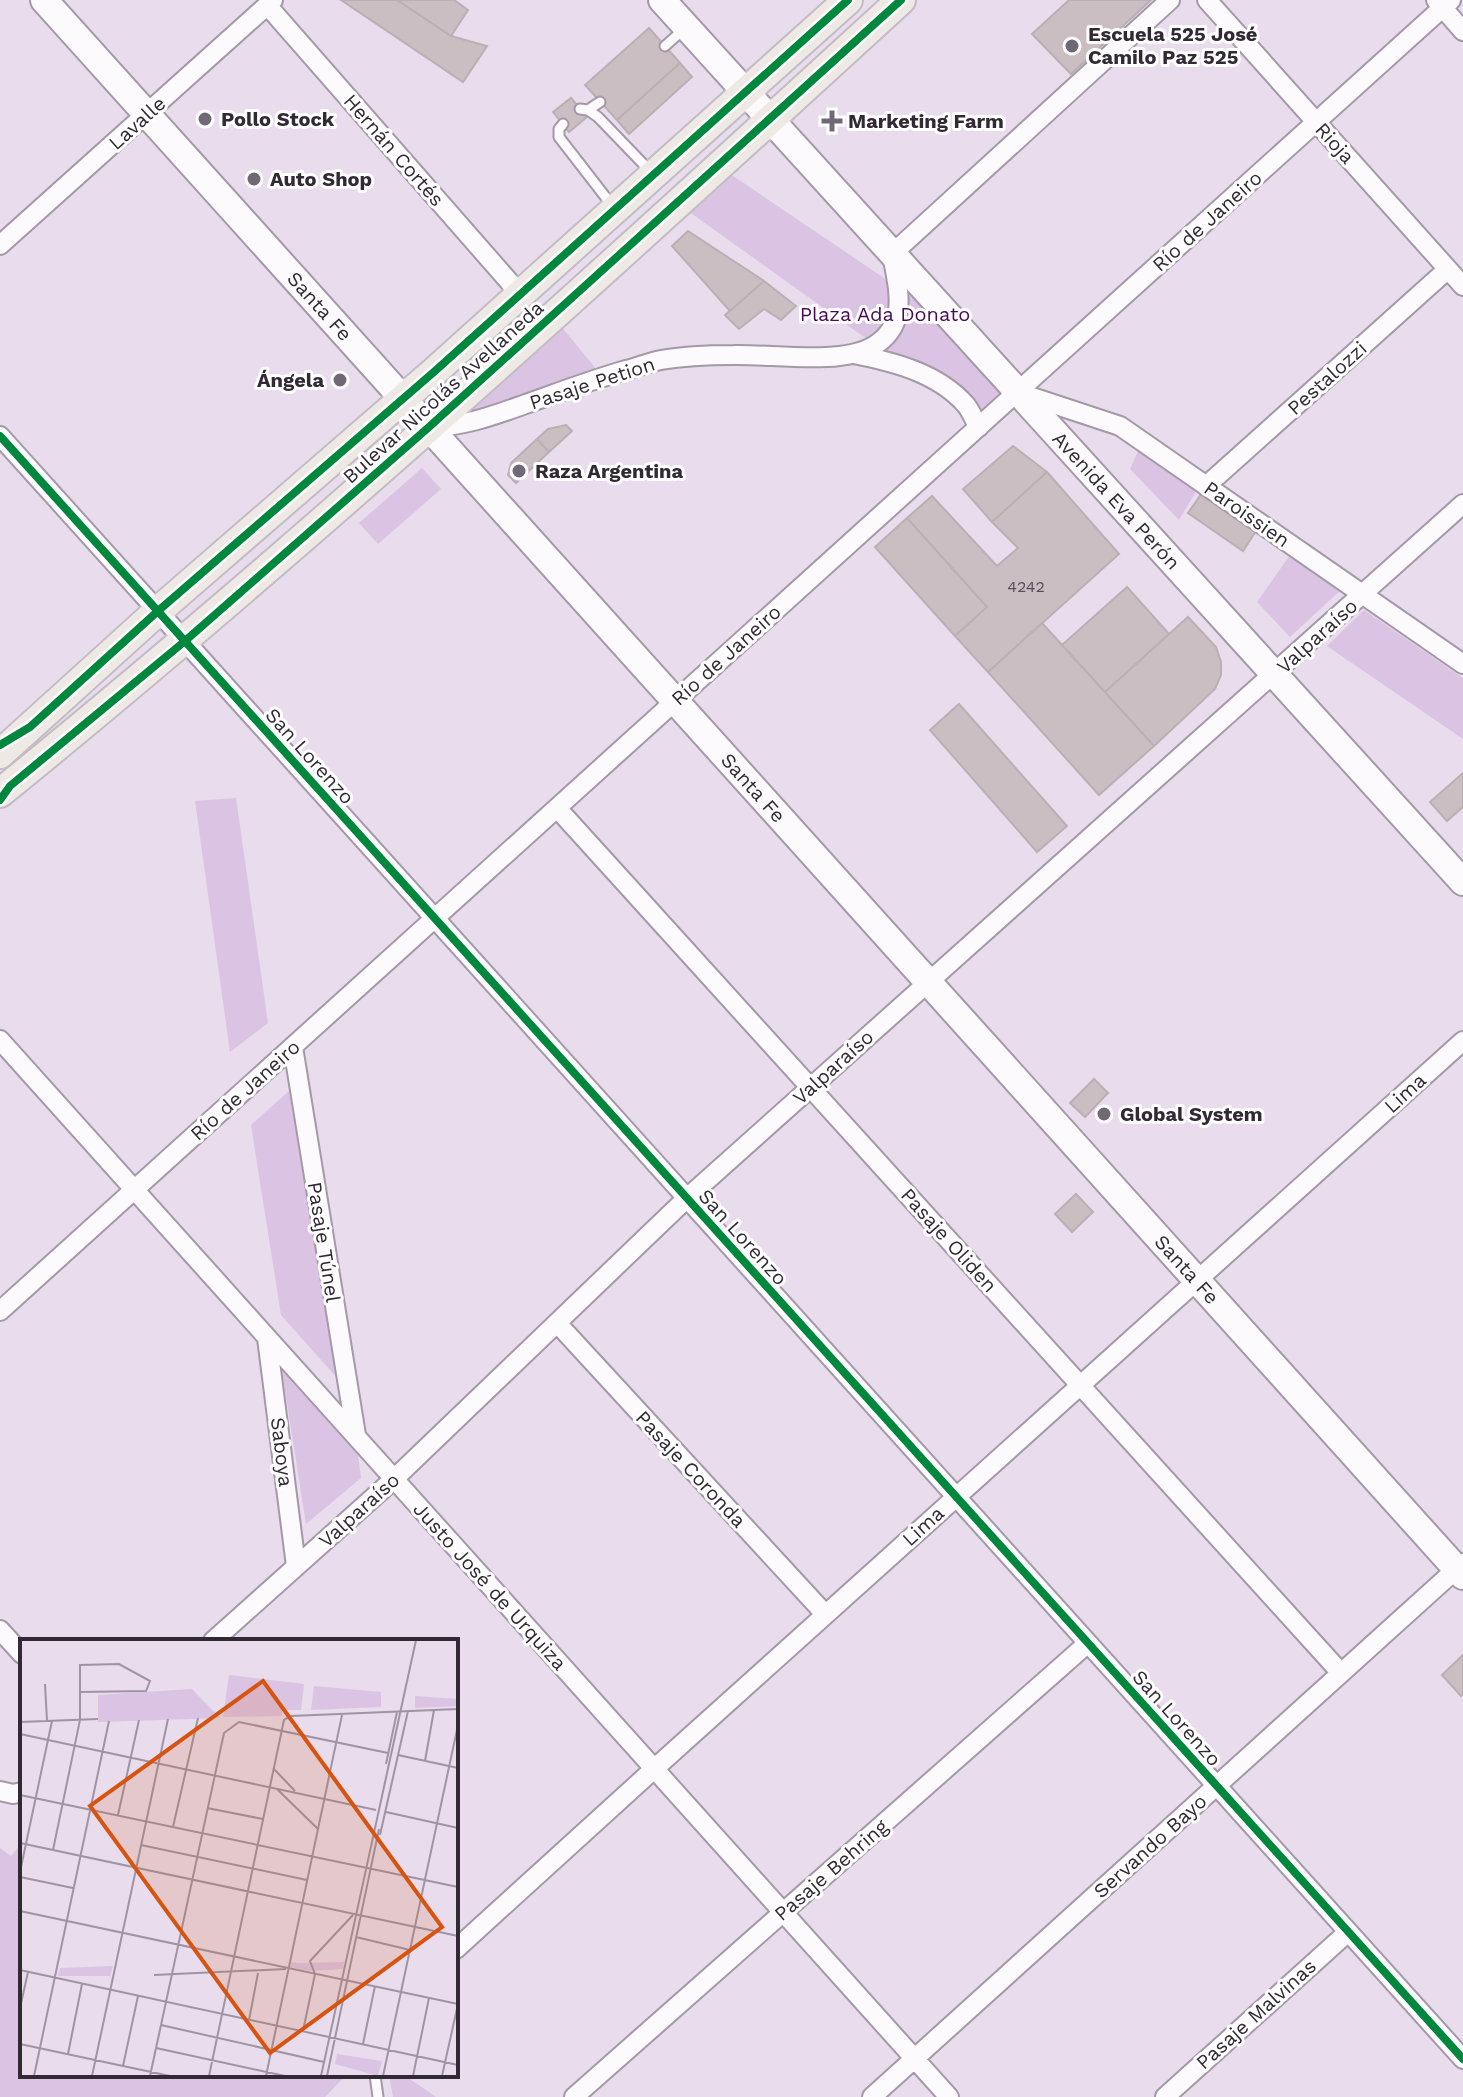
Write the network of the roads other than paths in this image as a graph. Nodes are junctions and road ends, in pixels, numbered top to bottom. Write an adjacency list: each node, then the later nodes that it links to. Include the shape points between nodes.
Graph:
1 (44, 0): 14 (main road, Santa Fe)
2 (662, 0): 9 (main road, Avenida Eva Perón)
3 (848, 0): 12 (main road, Bulevar Nicolás Avellaneda)
4 (901, 0): 15 (main road, Bulevar Nicolás Avellaneda)
5 (1170, 0): 21 (street)
6 (1207, 0): 16 (street, Rioja)
7 (270, 3): 14 (street, Lavalle); 24 (street, Hernán Cortés)
8 (1443, 3): 10 (street); 16 (street, Río de Janeiro)
9 (687, 27): 11 (lane); 12 (main road, Avenida Eva Perón)
10 (1463, 31)
11 (665, 46)
12 (745, 92): 15 (main road, Avenida Eva Perón); 18 (main road, Bulevar Nicolás Avellaneda)
13 (600, 102): 18 (lane, via 584,110 598,117)
14 (148, 113): 20 (street, Lavalle); 27 (main road, Santa Fe)
15 (771, 120): 21 (main road, Avenida Eva Perón); 28 (main road, Bulevar Nicolás Avellaneda)
16 (1316, 122): 22 (street, Rioja); 26 (street, Río de Janeiro)
17 (563, 124): 19 (lane, via 559,137)
18 (654, 174): 19 (main road, Bulevar Nicolás Avellaneda)
19 (614, 209): 24 (main road, Bulevar Nicolás Avellaneda)
20 (0, 245)
21 (892, 254): 25 (street, Pasaje Petion, via 900,311 883,338); 26 (main road, Avenida Eva Perón)
22 (1448, 269): 23 (street, Rioja); 31 (street, Pestalozzi)
23 (1463, 286)
24 (520, 294): 27 (main road, Bulevar Nicolás Avellaneda)
25 (854, 354): 28 (street, Pasaje Petion, via 661,360 491,416); 29 (street, Pasaje Petion, via 896,362 940,384 966,406)
26 (1017, 392): 29 (street, Río de Janeiro); 31 (street, Paroissien, via 1120,426); 37 (main road, Avenida Eva Perón)
27 (403, 398): 28 (main road, Santa Fe); 34 (main road, Bulevar Nicolás Avellaneda)
28 (429, 427): 35 (main road, Bulevar Nicolás Avellaneda); 38 (main road, Santa Fe)
29 (979, 427): 38 (street, Río de Janeiro)
30 (0, 436): 34 (street, San Lorenzo)
31 (1206, 486): 33 (street, Paroissien)
32 (1463, 504): 33 (street, Valparaíso)
33 (1363, 595): 36 (street, Paroissien); 37 (street, Valparaíso)
34 (158, 611): 35 (street, San Lorenzo); 39 (main road, Bulevar Nicolás Avellaneda)
35 (185, 641): 42 (main road, Bulevar Nicolás Avellaneda); 45 (street, San Lorenzo)
36 (1463, 664)
37 (1274, 674): 44 (main road, Avenida Eva Perón); 46 (street, Valparaíso)
38 (675, 701): 43 (street, Río de Janeiro); 46 (main road, Santa Fe)
39 (30, 727): 40 (street, Bulevar Nicolás Avellaneda); 41 (main road)
40 (0, 745)
41 (0, 754)
42 (3, 793)
43 (557, 808): 45 (street, Río de Janeiro); 50 (street, Pasaje Oliden)
44 (1463, 882)
45 (435, 918): 49 (street, Río de Janeiro); 52 (street, San Lorenzo)
46 (928, 981): 50 (street, Valparaíso); 53 (main road, Santa Fe)
47 (0, 1040): 51 (street, Justo José de Urquiza)
48 (1463, 1041): 53 (street, Lima)
49 (293, 1047): 51 (street, Río de Janeiro); 58 (street, Pasaje Túnel)
50 (810, 1087): 52 (street, Valparaíso); 57 (street, Pasaje Oliden)
51 (134, 1189): 54 (street, Río de Janeiro); 56 (street, Justo José de Urquiza)
52 (687, 1198): 55 (street, Valparaíso); 60 (street, San Lorenzo)
53 (1197, 1280): 57 (street, Lima); 62 (main road, Santa Fe)
54 (0, 1311)
55 (557, 1323): 59 (street, Valparaíso); 63 (street, Pasaje Coronda)
56 (267, 1338): 58 (street, Justo José de Urquiza); 61 (street, Saboya)
57 (1080, 1385): 60 (street, Lima); 68 (street, Pasaje Oliden)
58 (356, 1437): 59 (street, Justo José de Urquiza)
59 (394, 1479): 61 (street, Valparaíso); 69 (street, Justo José de Urquiza)
60 (956, 1497): 63 (street, Lima); 66 (street, San Lorenzo)
61 (296, 1566): 65 (street, Valparaíso)
62 (1461, 1569): 68 (street, Servando Bayo)
63 (825, 1614): 69 (street, Lima)
64 (0, 1630): 67 (street)
65 (215, 1639)
66 (1088, 1643): 70 (street, San Lorenzo); 71 (street, Pasaje Behring)
67 (20, 1652)
68 (1341, 1673): 70 (street, Servando Bayo)
69 (654, 1769): 71 (street, Justo José de Urquiza); 73 (street, Lima)
70 (1217, 1786): 72 (street, San Lorenzo); 74 (street, Servando Bayo)
71 (783, 1913): 74 (street, Justo José de Urquiza); 78 (street, Pasaje Behring)
72 (1348, 1932): 75 (street, San Lorenzo); 81 (street, Pasaje Malvinas)
73 (458, 1947)
74 (914, 2059): 79 (street, Servando Bayo); 80 (street, Justo José de Urquiza)
75 (1463, 2059)
76 (375, 2077): 77 (lane)
77 (378, 2097)
78 (574, 2097)
79 (872, 2097)
80 (949, 2097)
81 (1165, 2097)

